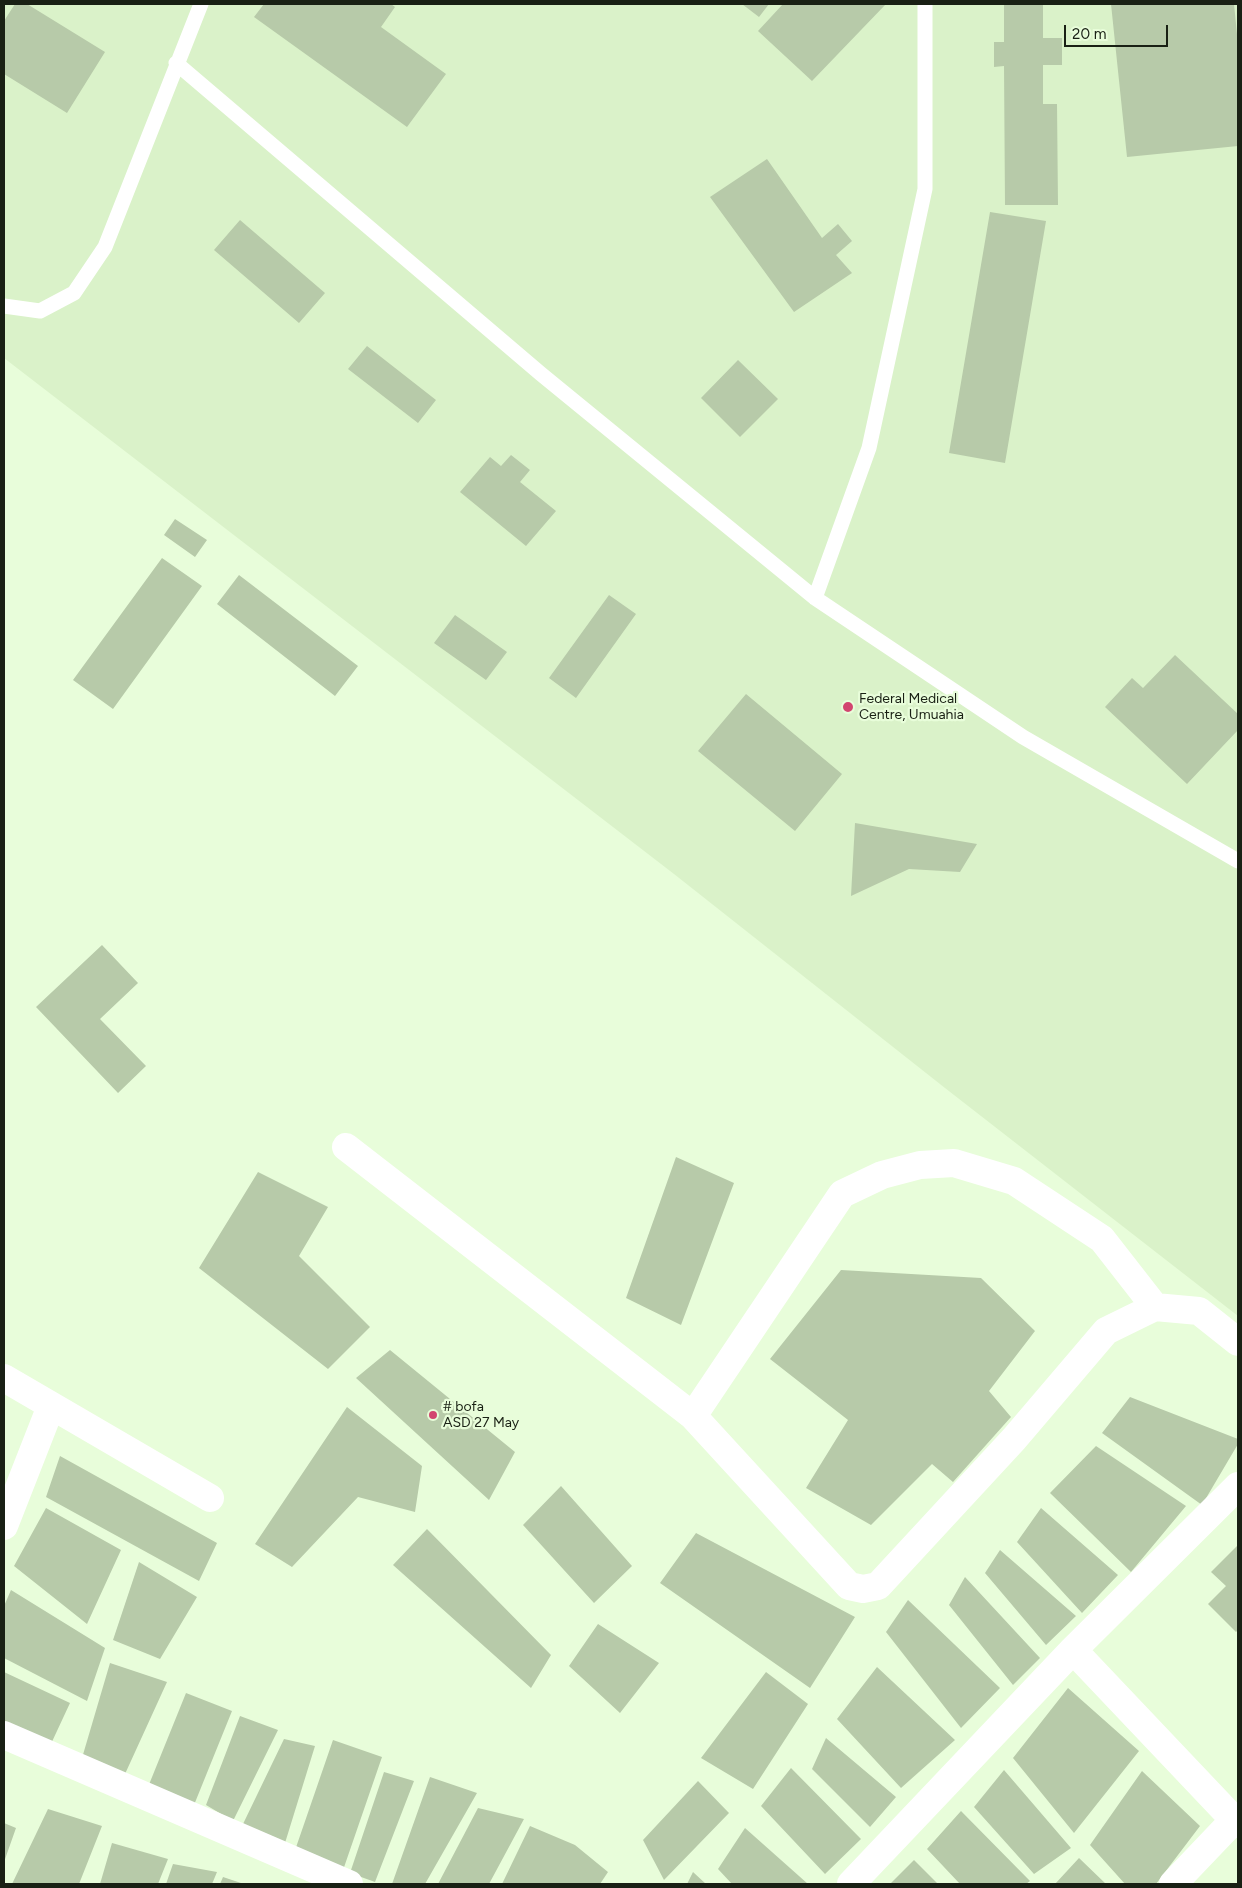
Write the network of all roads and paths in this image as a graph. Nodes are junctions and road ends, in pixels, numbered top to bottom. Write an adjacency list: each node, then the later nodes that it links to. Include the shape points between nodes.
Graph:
1 (201, 4): 3 (lane)
2 (924, 4): 5 (lane, via 925,189 870,448)
3 (176, 63): 4 (lane, via 105,247 74,293 40,311); 5 (lane, via 541,374)
4 (4, 306)
5 (815, 598): 6 (lane, via 1023,737)
6 (1238, 861)
7 (346, 1146): 12 (street)
8 (1155, 1307): 9 (street, via 1199,1311); 12 (street, via 1102,1239 1014,1181 954,1163 920,1165 882,1175 842,1194); 12 (street, via 1106,1331 1014,1439 878,1586 870,1588 849,1586)
9 (1238, 1342)
10 (4, 1378): 11 (street)
11 (51, 1406): 14 (street); 15 (street)
12 (693, 1416)
13 (1238, 1486): 16 (street)
14 (210, 1498)
15 (4, 1526)
16 (1073, 1650): 18 (street); 20 (street)
17 (4, 1735): 19 (street)
18 (1236, 1822): 21 (street)
19 (349, 1884)
20 (851, 1884)
21 (1173, 1884)

